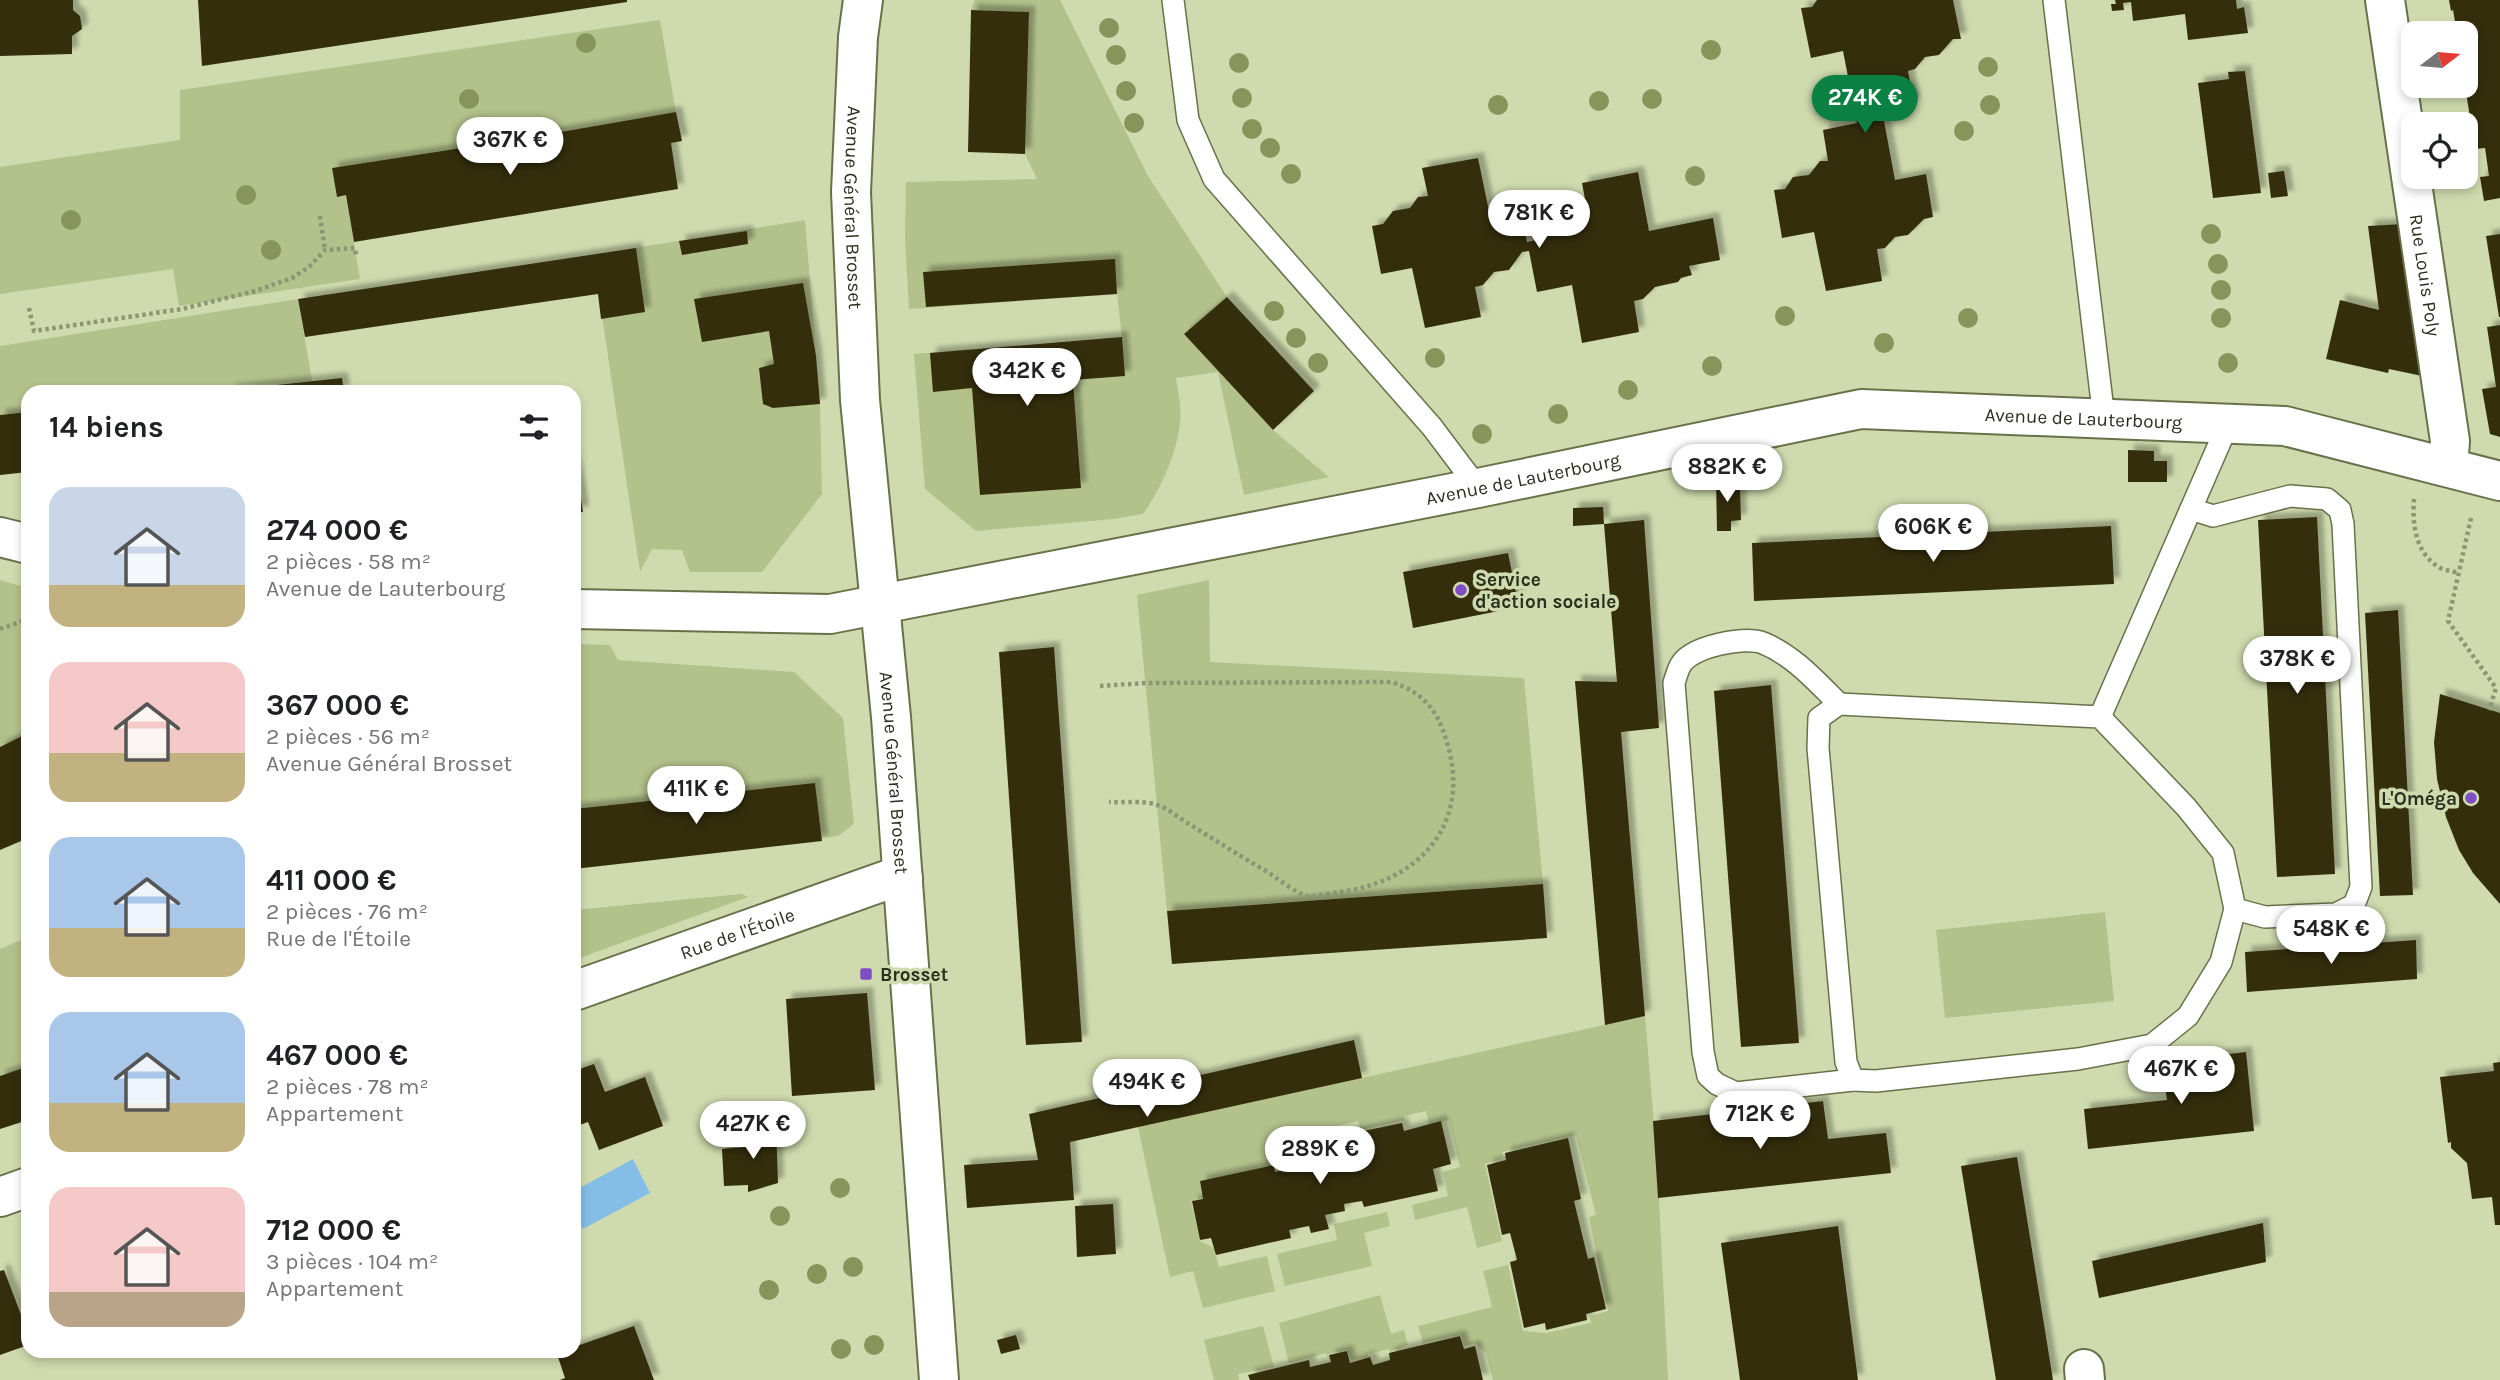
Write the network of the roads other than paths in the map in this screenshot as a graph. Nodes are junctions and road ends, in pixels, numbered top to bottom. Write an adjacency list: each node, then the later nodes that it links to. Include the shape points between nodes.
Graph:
1 (863, 0): 13 (street, Avenue Général Brosset, via 851,192 860,400)
2 (1173, 0): 9 (lane, via 1188,120 1214,179 1432,428)
3 (2054, 0): 5 (lane)
4 (2385, 0): 7 (street, Rue Louis Poly, via 2450,441)
5 (2104, 419): 6 (street, Avenue de Lauterbourg); 9 (street, Avenue de Lauterbourg, via 1861,409)
6 (2228, 424): 7 (street, Avenue de Lauterbourg, via 2285,426); 10 (lane)
7 (2448, 467): 8 (street, Avenue de Lauterbourg)
8 (2500, 481)
9 (1478, 488): 13 (street, Avenue de Lauterbourg)
10 (2191, 509): 16 (lane); 18 (lane, via 2213,516 2290,496 2327,499 2340,510 2343,524 2361,887 2354,905 2336,914 2264,916)
11 (0, 537): 12 (street)
12 (21, 542)
13 (880, 606): 14 (street, Avenue de Lauterbourg, via 830,614); 17 (street, Avenue Général Brosset)
14 (581, 609)
15 (1839, 704): 16 (lane); 20 (lane, via 1819,718 1818,748 1846,1062); 20 (lane, via 1792,660 1761,642 1700,648 1681,663 1674,683 1708,1076 1736,1093)
16 (2101, 717): 18 (lane, via 2223,853)
17 (903, 878): 19 (street, Rue de l'Étoile); 23 (street, Avenue Général Brosset)
18 (2235, 909): 20 (lane, via 2221,962 2188,1016 2152,1045 2078,1059)
19 (581, 989)
20 (1853, 1080)
21 (21, 1190): 22 (street)
22 (0, 1197)
23 (939, 1380)

